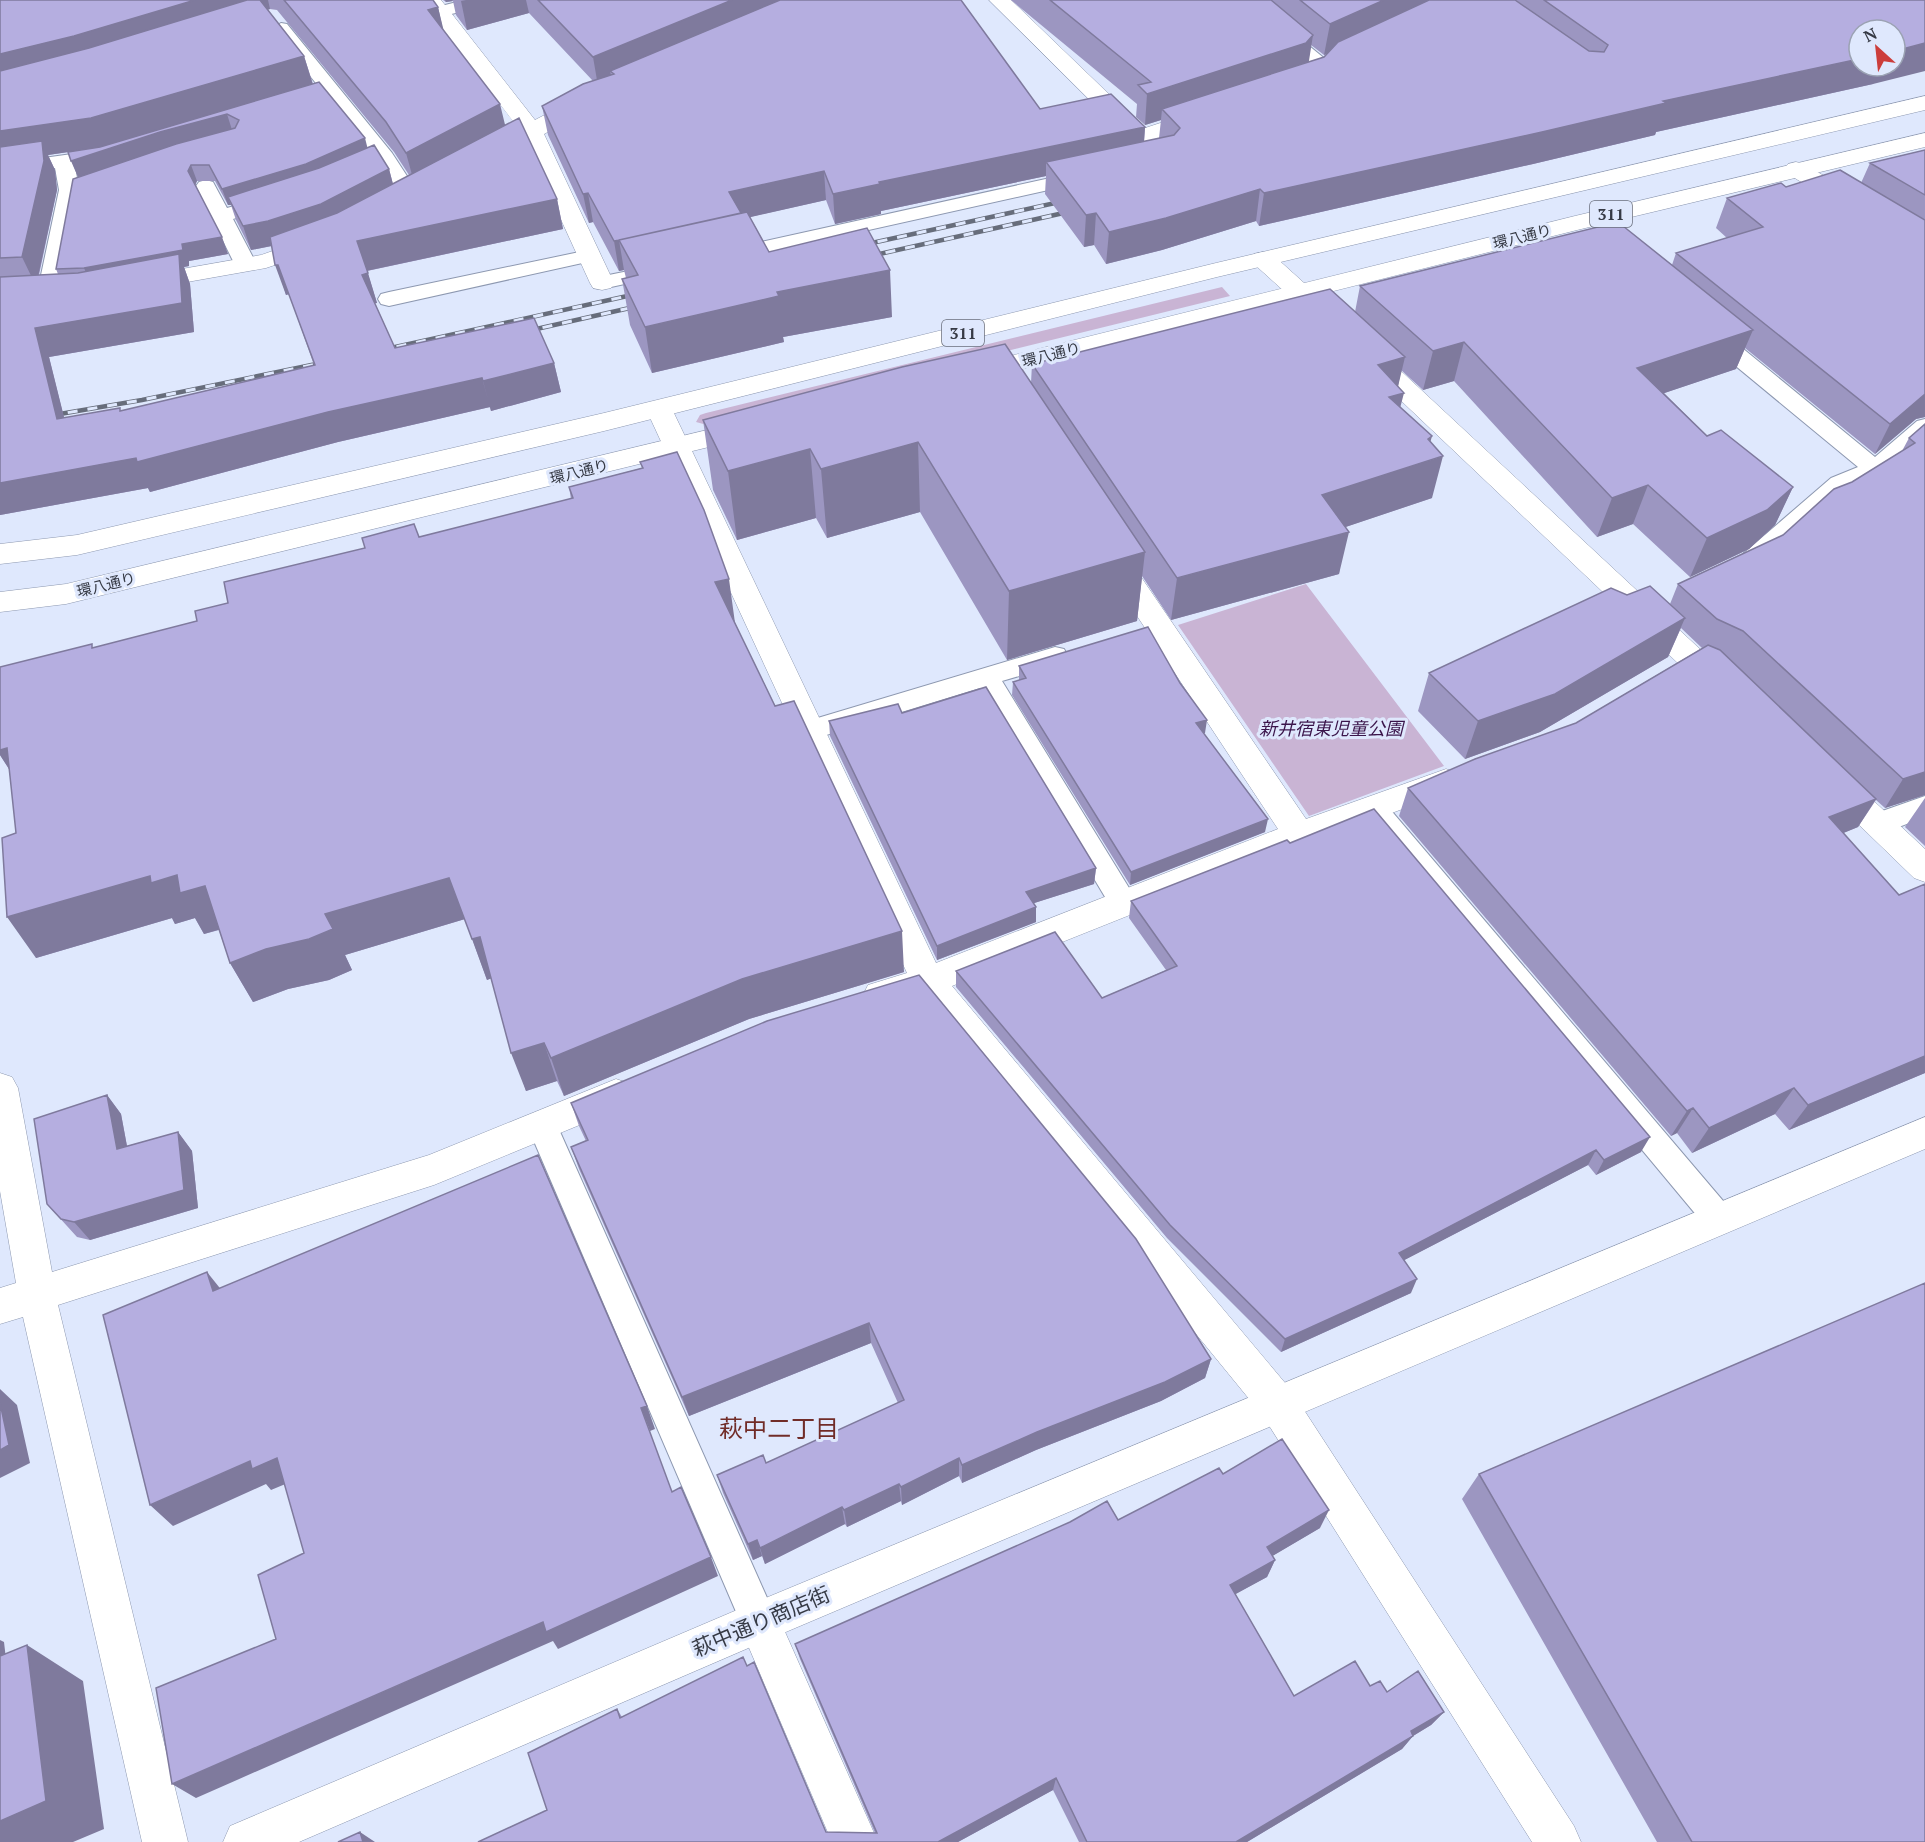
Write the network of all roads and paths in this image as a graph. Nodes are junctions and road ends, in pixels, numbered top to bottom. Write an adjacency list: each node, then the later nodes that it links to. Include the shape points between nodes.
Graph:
1 (487, 0): 4 (lane)
2 (999, 0): 12 (street, via 1148,144)
3 (1242, 0): 7 (lane)
4 (434, 6): 13 (street)
5 (260, 19): 8 (lane, via 272,16)
6 (1344, 57): 7 (street)
7 (1317, 74)
8 (330, 88): 10 (lane); 16 (lane)
9 (609, 92): 13 (street)
10 (310, 94)
11 (1925, 103): 34 (street, 311)
12 (1224, 110)
13 (532, 131): 18 (street); 33 (street)
14 (1925, 140): 20 (street, 環八通り / 311)
15 (127, 148): 17 (lane)
16 (385, 157): 19 (lane); 27 (lane)
17 (64, 162): 21 (lane); 25 (lane)
18 (471, 164)
19 (366, 166)
20 (1796, 169): 29 (street, 環八通り / 311); 32 (street)
21 (0, 170)
22 (1105, 172): 35 (lane)
23 (89, 184): 25 (lane)
24 (206, 186): 28 (lane)
25 (69, 190): 41 (lane)
26 (287, 196): 28 (lane)
27 (410, 196)
28 (223, 216): 36 (lane)
29 (1575, 223): 31 (lane); 40 (street, 環八通り / 311)
30 (337, 235): 36 (street)
31 (1598, 241)
32 (1925, 246)
33 (589, 256): 38 (street); 42 (lane)
34 (1263, 259): 40 (street); 47 (street, 311)
35 (707, 260)
36 (246, 265): 39 (street)
37 (684, 265): 38 (lane)
38 (602, 283)
39 (114, 288)
40 (1299, 293): 44 (street, 環八通り / 311); 57 (street, via 1654,607)
41 (48, 294)
42 (389, 299)
43 (1695, 321): 51 (lane)
44 (990, 369): 45 (street, 環八通り / 311); 46 (street)
45 (955, 378)
46 (1008, 396)
47 (659, 409): 50 (street); 53 (street, 311, via 77,544)
48 (770, 424): 50 (street, 環八通り)
49 (1925, 426): 51 (lane)
50 (678, 447): 55 (street, 環八通り, via 66,594); 61 (street)
51 (1875, 469): 54 (lane, via 1839,484 1759,557)
52 (1099, 536): 67 (street, via 1146,629)
53 (0, 554)
54 (1738, 567)
55 (0, 602)
56 (1077, 650): 58 (lane)
57 (1692, 659): 59 (street); 60 (street, via 1717,670)
58 (986, 677): 61 (lane); 69 (lane)
59 (1662, 677)
60 (1742, 694)
61 (810, 730): 70 (street)
62 (1818, 767): 66 (street)
63 (1474, 771): 65 (street)
64 (1925, 806): 66 (lane)
65 (1373, 808): 67 (street); 76 (lane)
66 (1878, 824): 68 (street)
67 (1299, 834): 69 (street)
68 (1925, 869)
69 (1124, 904): 70 (street)
70 (928, 981): 71 (street); 79 (street)
71 (850, 1004)
72 (641, 1083): 74 (street)
73 (0, 1088): 77 (street)
74 (542, 1125): 77 (street, via 434,1169); 80 (lane)
75 (1925, 1133): 76 (street, 萩中通り商店街)
76 (1719, 1219): 79 (street, 萩中通り商店街)
77 (37, 1296): 78 (street); 81 (street)
78 (0, 1306)
79 (1277, 1403): 80 (street, 萩中通り商店街); 84 (street)
80 (759, 1622): 82 (street, 萩中通り商店街); 83 (street)
81 (165, 1842)
82 (246, 1842)
83 (855, 1842)
84 (1558, 1842)

